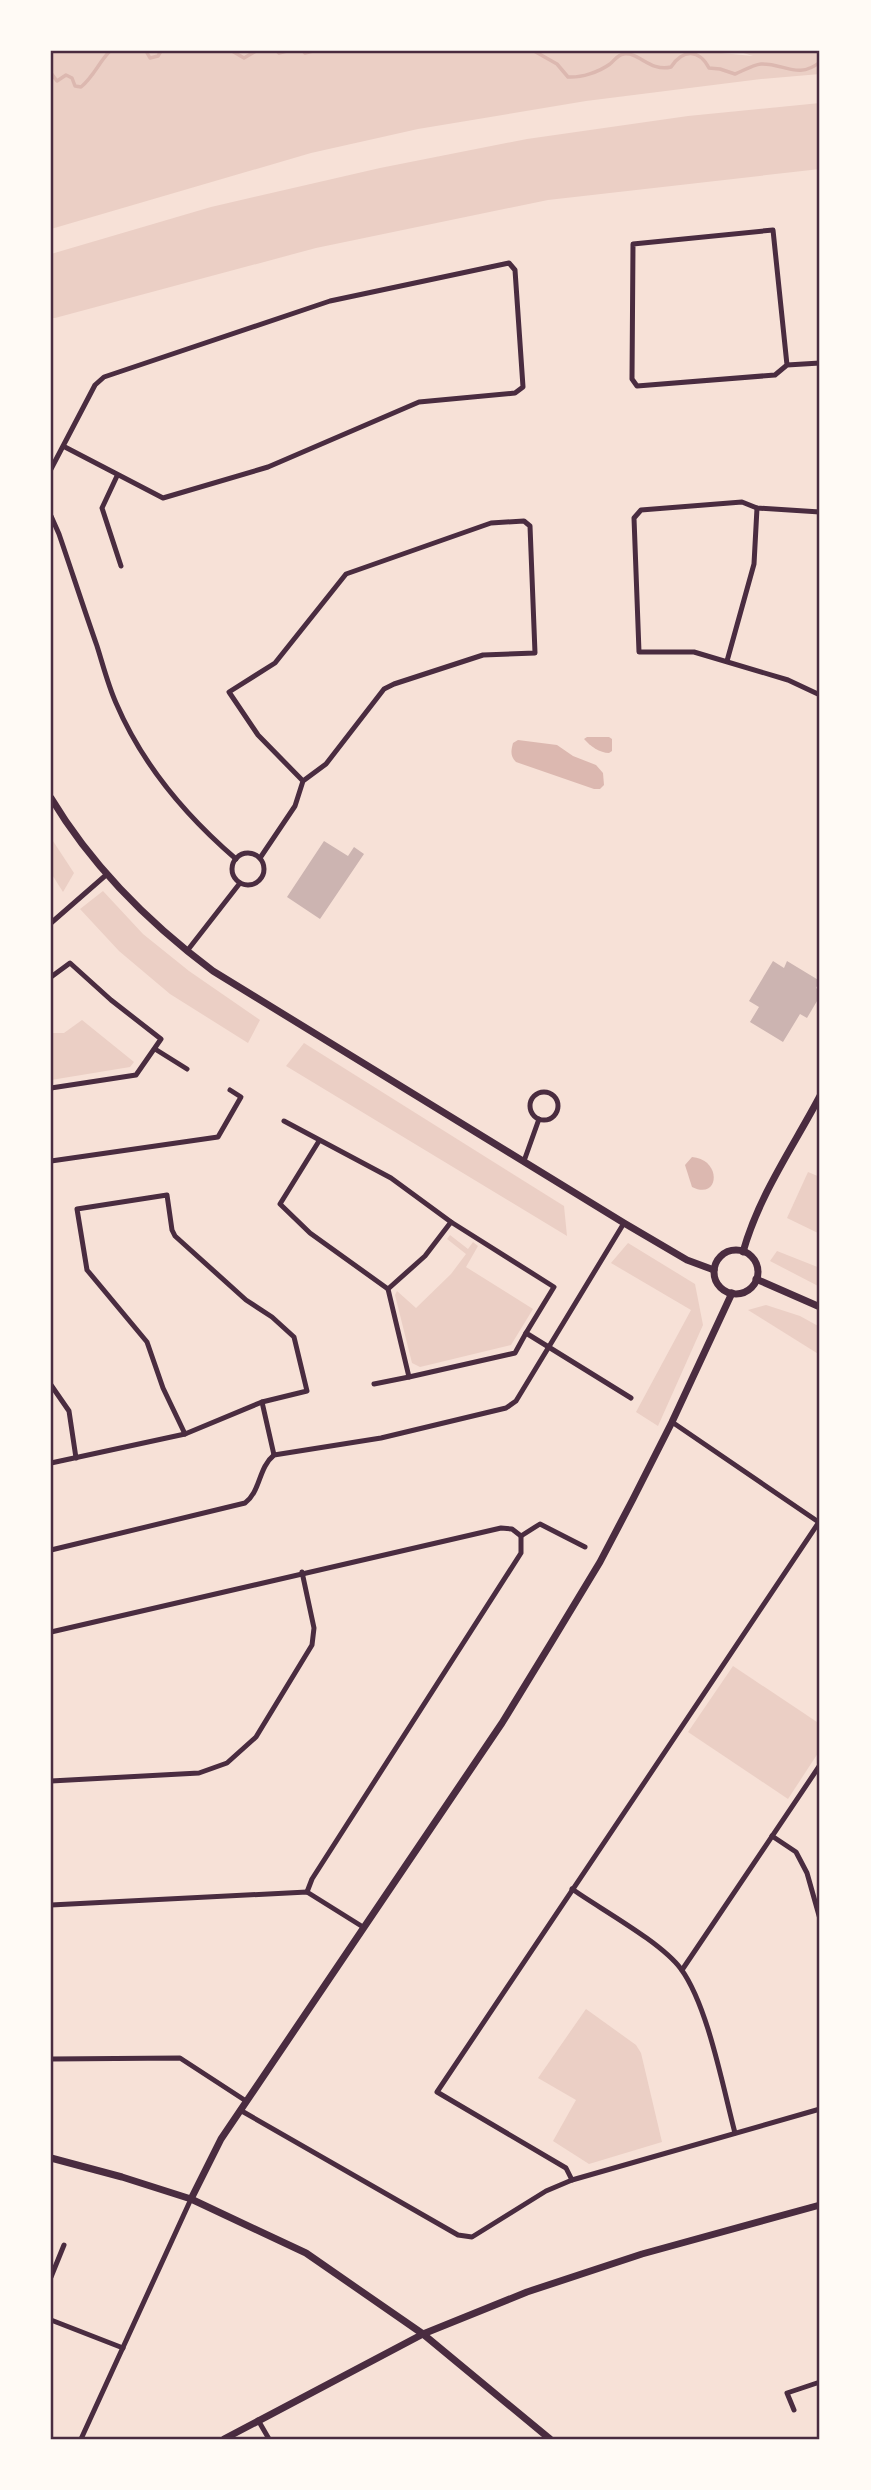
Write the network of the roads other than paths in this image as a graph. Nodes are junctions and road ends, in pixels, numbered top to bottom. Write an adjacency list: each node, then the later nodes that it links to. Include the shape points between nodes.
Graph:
1 (820, 363): 2 (street)
2 (787, 365): 2 (street, via 773,230 633,244 632,379 637,386 775,375)
3 (63, 446): 4 (street); 5 (street); 5 (street, via 104,377 330,302 509,263 515,270 523,387 515,393 419,402 268,467 169,497 158,497)
4 (51, 469)
5 (117, 476): 9 (street, via 102,508)
6 (757, 508): 7 (street); 10 (street, via 754,564); 10 (street, via 742,502 641,510 634,519 639,652 681,651)
7 (820, 512)
8 (51, 516): 15 (street, via 114,699 132,733 173,796 202,830)
9 (121, 566)
10 (727, 661): 11 (street)
11 (819, 692)
12 (303, 781): 12 (street, via 326,764 376,697 394,684 483,655 535,653 530,526 524,521 491,523 346,574 275,663 229,692 258,736); 14 (street, via 295,806)
13 (51, 798): 16 (street)
14 (260, 858): 15 (street, via 250,854); 17 (street, via 262,877 254,884)
15 (236, 859): 17 (street, via 232,872)
16 (106, 875): 18 (street); 19 (street)
17 (240, 883): 19 (street)
18 (51, 923)
19 (187, 951): 30 (street)
20 (51, 977): 21 (street, via 70,963 161,1039)
21 (155, 1049): 22 (street); 23 (street, via 136,1075)
22 (187, 1069)
23 (51, 1088)
24 (230, 1090): 29 (street, via 241,1097 218,1137)
25 (820, 1096): 33 (street, via 765,1195)
26 (539, 1119): 26 (street, via 551,1118 557,1111 552,1094 542,1092 531,1100 532,1114); 30 (street)
27 (284, 1121): 28 (street)
28 (318, 1141): 31 (street, via 391,1178); 36 (street, via 280,1204 310,1233)
29 (51, 1161)
30 (524, 1161): 32 (street)
31 (451, 1222): 36 (street, via 425,1256); 39 (street, via 554,1287)
32 (624, 1223): 34 (street, via 687,1260); 40 (street)
33 (743, 1252): 34 (street, via 723,1254); 35 (street, via 756,1264)
34 (714, 1270): 37 (street, via 716,1282)
35 (756, 1279): 37 (street, via 747,1291); 38 (street)
36 (388, 1289): 41 (street)
37 (732, 1293): 46 (street)
38 (820, 1307)
39 (526, 1333): 40 (street); 41 (street, via 515,1353)
40 (549, 1347): 44 (street); 48 (street, via 516,1401 506,1408 381,1438)
41 (409, 1377): 42 (street)
42 (374, 1384)
43 (51, 1385): 49 (street, via 69,1411)
44 (631, 1398)
45 (262, 1402): 47 (street); 47 (street, via 307,1391 295,1337 175,1236 167,1195 77,1209 87,1270 147,1342); 48 (street)
46 (672, 1422): 51 (street); 64 (street, via 600,1562 502,1723)
47 (185, 1434): 49 (street)
48 (274, 1455): 54 (street, via 265,1463 245,1503)
49 (76, 1458): 50 (street)
50 (51, 1463)
51 (820, 1522): 60 (street)
52 (521, 1536): 53 (street, via 540,1524); 55 (street, via 501,1528); 61 (street, via 521,1553)
53 (584, 1547)
54 (51, 1549)
55 (302, 1572): 56 (street); 58 (street, via 314,1628 312,1648 242,1752 199,1773)
56 (51, 1632)
57 (820, 1765): 59 (street)
58 (51, 1780)
59 (772, 1836): 63 (street, via 796,1852); 65 (street)
60 (572, 1889): 65 (street, via 667,1954); 72 (street, via 437,2092 566,2168)
61 (307, 1892): 62 (street); 64 (street)
62 (51, 1905)
63 (820, 1919)
64 (363, 1927): 67 (street)
65 (682, 1970): 70 (street, via 704,2018)
66 (51, 2059): 67 (street, via 180,2058)
67 (246, 2101): 69 (street)
68 (820, 2109): 70 (street)
69 (240, 2110): 72 (street, via 458,2235 476,2236 545,2191); 73 (street)
70 (735, 2133): 72 (street)
71 (51, 2158): 73 (street)
72 (572, 2180)
73 (191, 2199): 78 (street, via 306,2253); 79 (street)
74 (820, 2205): 78 (street, via 554,2282)
75 (64, 2245): 76 (street)
76 (51, 2277)
77 (51, 2320): 79 (street)
78 (423, 2334): 82 (street); 86 (street)
79 (123, 2348): 83 (street)
80 (820, 2382): 81 (street, via 787,2393)
81 (794, 2410)
82 (258, 2420): 84 (street); 85 (street)
83 (81, 2439)
84 (224, 2439)
85 (269, 2439)
86 (550, 2439)

